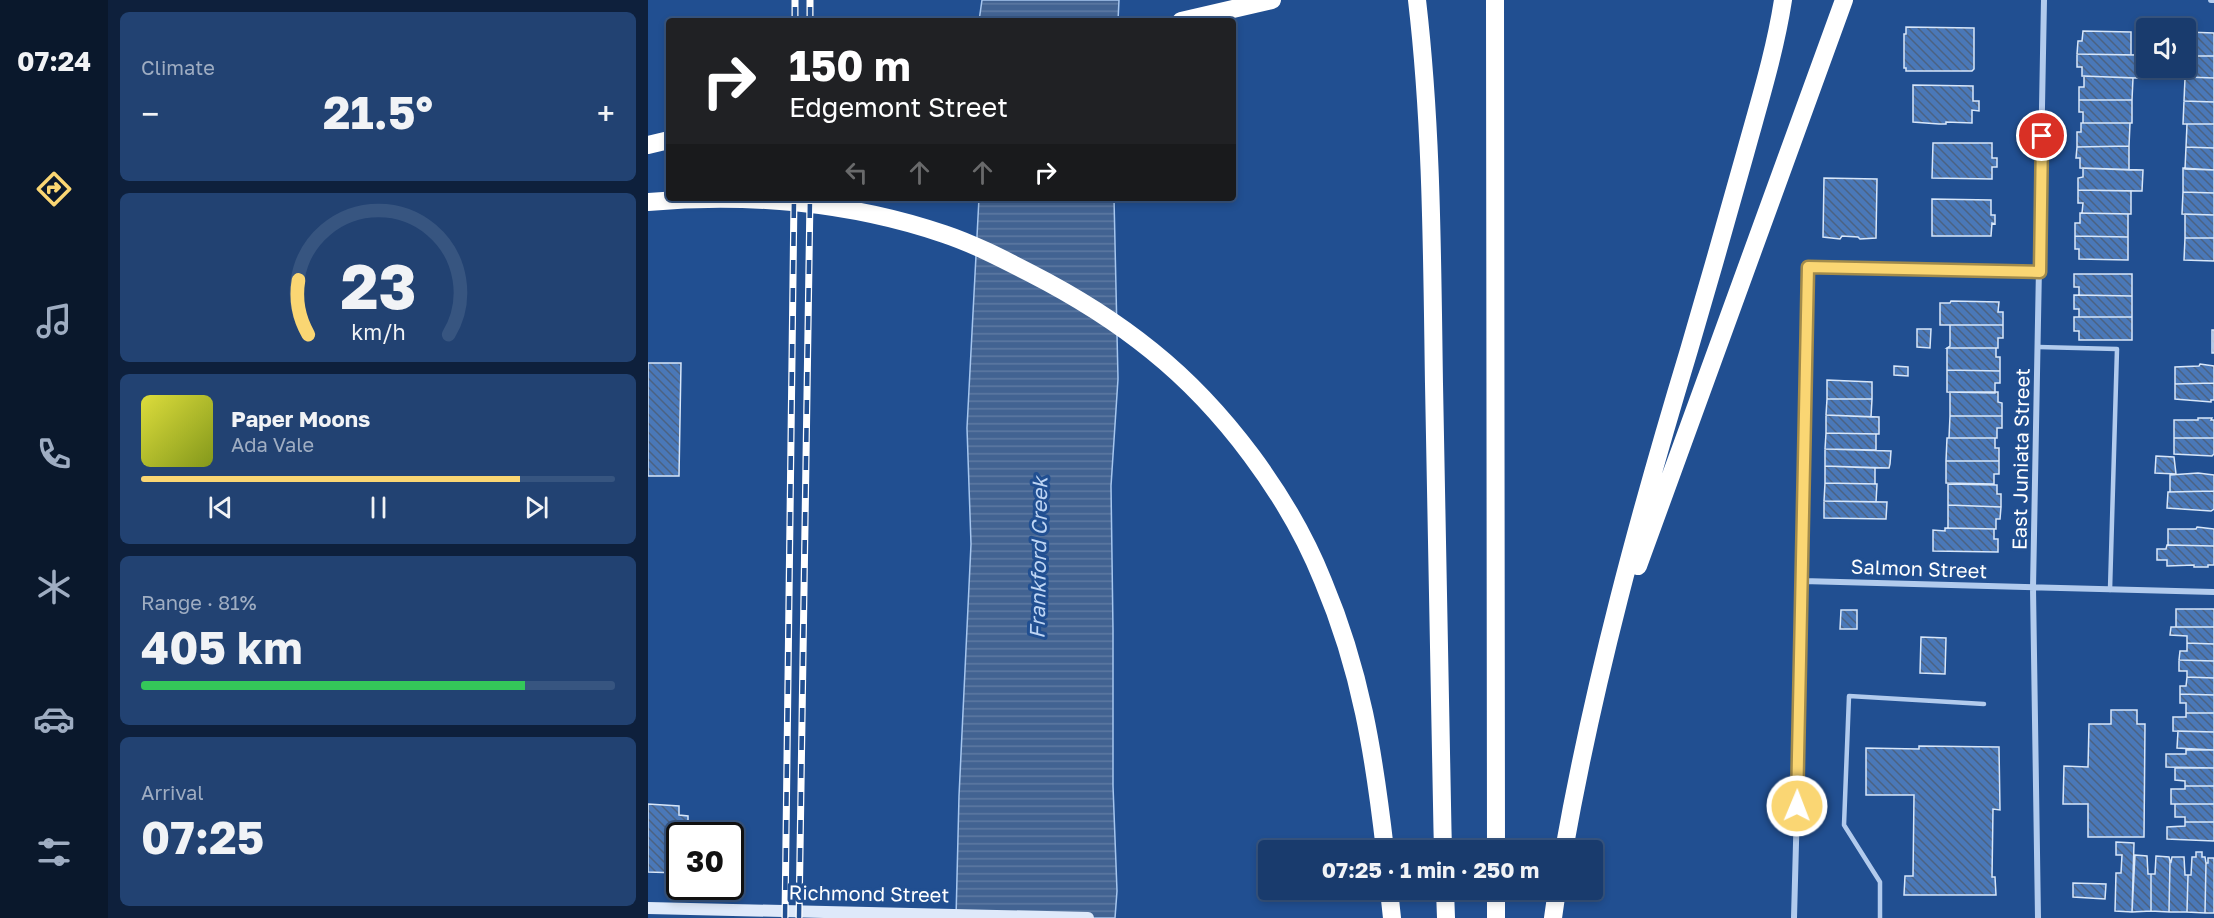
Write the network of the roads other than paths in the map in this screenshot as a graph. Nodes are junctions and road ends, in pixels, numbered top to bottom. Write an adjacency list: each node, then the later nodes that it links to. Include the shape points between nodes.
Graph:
1 (1272, 0): 7 (highway)
2 (1418, 0): 22 (highway, via 1431,179)
3 (1495, 0): 23 (highway)
4 (1783, 0): 19 (highway, via 1769,69 1654,464)
5 (1844, 0): 19 (highway)
6 (2044, 0): 13 (street, East Juniata Street)
7 (1194, 18)
8 (666, 141): 9 (highway)
9 (648, 145)
10 (675, 201): 12 (highway)
11 (761, 201): 21 (highway, via 841,208 884,217 946,235 1002,258 1104,316 1153,351 1195,391 1233,432 1259,468 1296,525 1323,579 1364,704)
12 (648, 202)
13 (2040, 272): 14 (street, East Juniata Street); 15 (street, via 1808,267)
14 (2038, 346): 16 (street, East Juniata Street); 17 (lane, via 2117,349)
15 (1803, 581): 16 (street, Salmon Street); 36 (street)
16 (2034, 588): 17 (street, Salmon Street); 38 (street, East Juniata Street)
17 (2110, 590): 18 (street, Salmon Street)
18 (2214, 592)
19 (1599, 675): 24 (highway)
20 (1984, 704): 37 (lane, via 1849,696 1844,825 1880,882)
21 (1384, 840)
22 (1443, 840)
23 (1496, 840)
24 (1566, 840)
25 (1390, 900): 32 (highway)
26 (1445, 900): 33 (highway)
27 (1496, 900): 34 (highway)
28 (1555, 900): 35 (highway)
29 (648, 908): 30 (main road, Richmond Street)
30 (672, 913): 31 (main road, Richmond Street)
31 (1088, 918)
32 (1392, 918)
33 (1446, 918)
34 (1496, 918)
35 (1552, 918)
36 (1794, 918)
37 (1880, 918)
38 (2038, 918)

